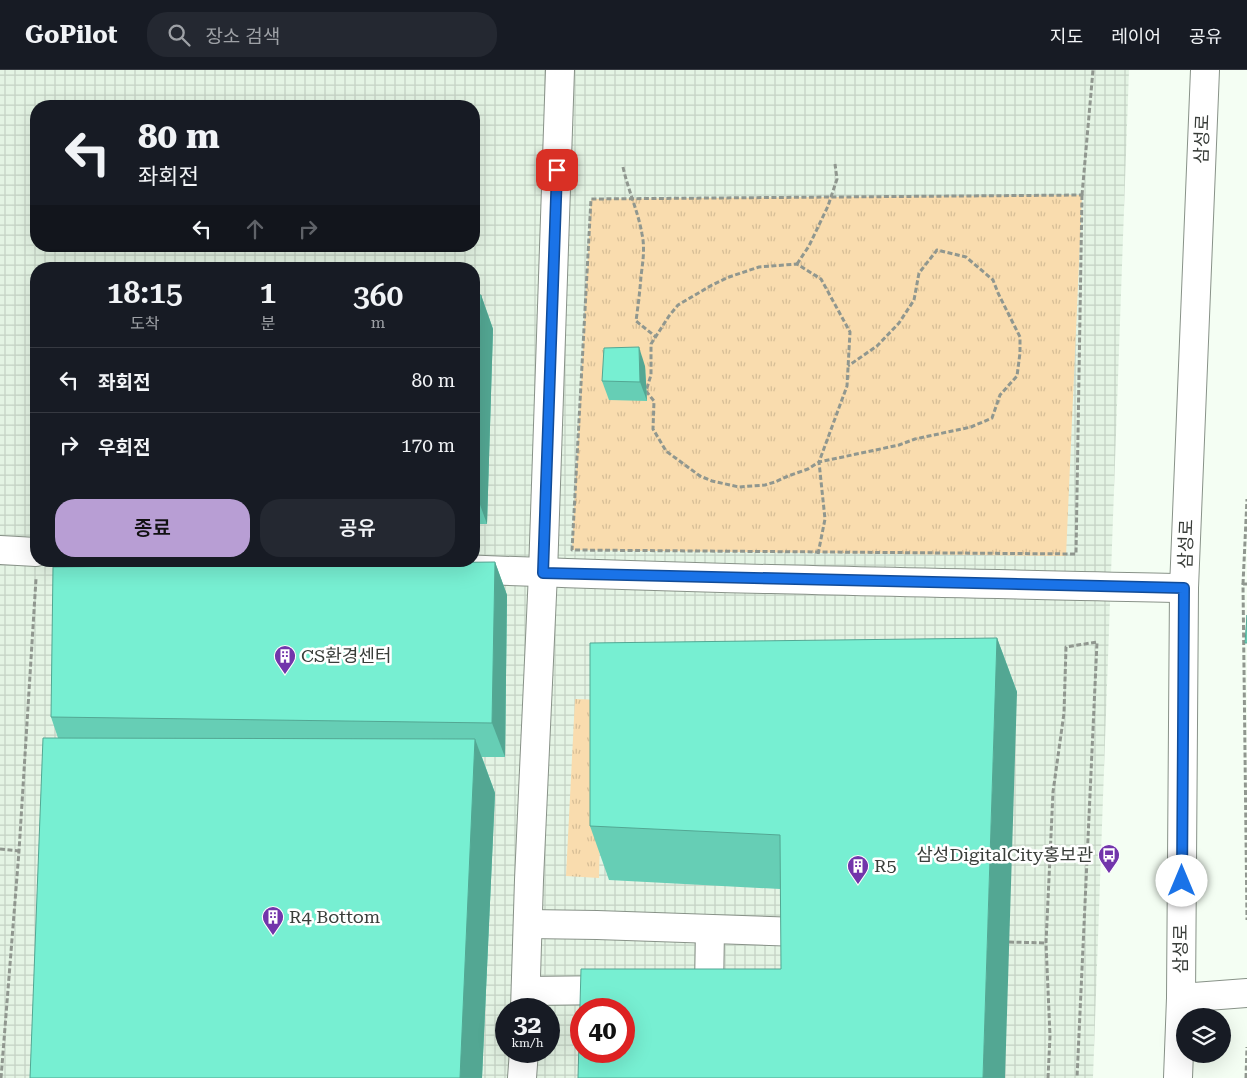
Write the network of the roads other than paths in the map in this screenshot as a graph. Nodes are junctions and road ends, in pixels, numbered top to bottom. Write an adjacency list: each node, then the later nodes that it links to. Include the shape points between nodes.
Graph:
1 (560, 70): 6 (street)
2 (1205, 70): 7 (street, 삼성로)
3 (0, 550): 4 (street)
4 (30, 552)
5 (435, 568): 6 (street)
6 (543, 573): 7 (street); 8 (street)
7 (1184, 588): 18 (street, 삼성로)
8 (528, 924): 9 (street); 16 (street)
9 (710, 930): 10 (street); 13 (street)
10 (800, 932)
11 (736, 987): 13 (street)
12 (680, 988): 13 (street)
13 (709, 988)
14 (642, 989): 17 (street)
15 (1247, 994): 18 (street)
16 (518, 998)
17 (560, 998)
18 (1181, 998): 21 (street, 삼성로)
19 (517, 1063): 20 (street)
20 (522, 1078)
21 (1178, 1078)

